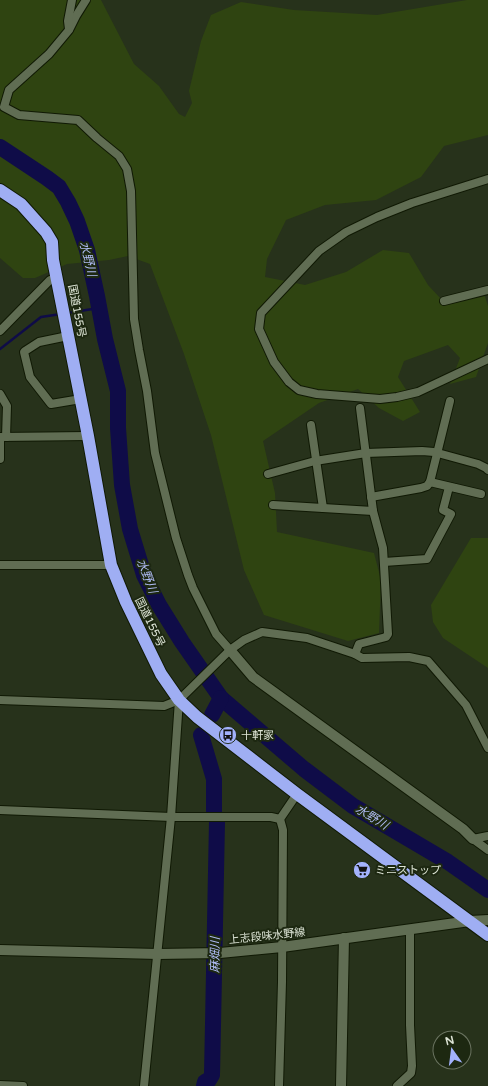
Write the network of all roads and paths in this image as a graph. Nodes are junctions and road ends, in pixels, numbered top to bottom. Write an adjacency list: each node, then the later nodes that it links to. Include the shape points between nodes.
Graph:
1 (72, 0): 3 (street)
2 (86, 0): 3 (street)
3 (69, 30): 35 (street, via 50,54 9,90 4,107 19,115 78,120 119,156 127,169 131,191 134,319 155,452 188,576 216,634)
4 (488, 179): 11 (street, via 412,203 346,232 319,251 261,313 259,329 274,362 289,382 299,390 317,394 397,398 418,392)
5 (0, 190): 6 (highway, 国道155号, via 22,204 46,232 52,242)
6 (57, 278): 9 (street, via 50,280); 10 (highway, 国道155号)
7 (488, 290): 8 (street)
8 (444, 301)
9 (0, 331)
10 (68, 336): 13 (highway, 国道155号); 13 (street, via 39,342 24,352 30,377 51,404)
11 (488, 359)
12 (0, 394): 18 (street, via 7,406)
13 (81, 399): 17 (highway, 国道155号)
14 (450, 401): 20 (street)
15 (360, 408): 19 (street)
16 (311, 425): 22 (street)
17 (88, 436): 18 (street); 34 (highway, 国道155号)
18 (2, 437): 21 (street)
19 (366, 453): 20 (street); 22 (street); 28 (street)
20 (437, 453): 23 (street, via 478,464); 25 (street)
21 (0, 459)
22 (316, 461): 24 (street); 30 (street)
23 (488, 470)
24 (268, 474)
25 (430, 482): 26 (street); 28 (street, via 421,488)
26 (449, 487): 27 (street); 32 (street, via 443,510 451,514 427,559)
27 (482, 494)
28 (371, 497): 31 (street)
29 (273, 505): 30 (street)
30 (323, 508): 31 (street)
31 (373, 511): 32 (street, via 382,541)
32 (384, 562): 36 (street, via 388,634 386,638 358,644)
33 (0, 565): 34 (street)
34 (110, 565): 37 (highway, 国道155号, via 161,674)
35 (230, 650): 36 (street, via 262,632 308,638); 37 (street); 45 (street, via 253,678 401,783)
36 (355, 654): 39 (street, via 362,658 409,657 428,661 466,705)
37 (182, 697): 38 (street, via 164,706); 40 (highway, 国道155号, via 197,716); 42 (street)
38 (0, 700)
39 (488, 748)
40 (297, 794): 43 (street); 48 (highway, 国道155号)
41 (0, 810): 42 (street)
42 (171, 817): 43 (street); 54 (street)
43 (280, 819): 52 (street, via 283,830)
44 (488, 836): 45 (street)
45 (473, 838): 46 (street)
46 (488, 850)
47 (488, 920): 48 (street, 上志段味水野線)
48 (470, 921): 49 (street, 上志段味水野線); 50 (highway, 国道155号)
49 (410, 931): 51 (street, 上志段味水野線); 60 (street, via 412,1066 411,1073)
50 (488, 934)
51 (344, 938): 52 (street, 上志段味水野線); 59 (street)
52 (282, 947): 54 (street, 上志段味水野線, via 220,953); 58 (street)
53 (0, 950): 54 (street, 上志段味水野線)
54 (158, 954): 57 (street)
55 (0, 1085): 56 (street)
56 (23, 1086)
57 (144, 1086)
58 (279, 1086)
59 (341, 1086)
60 (397, 1086)

